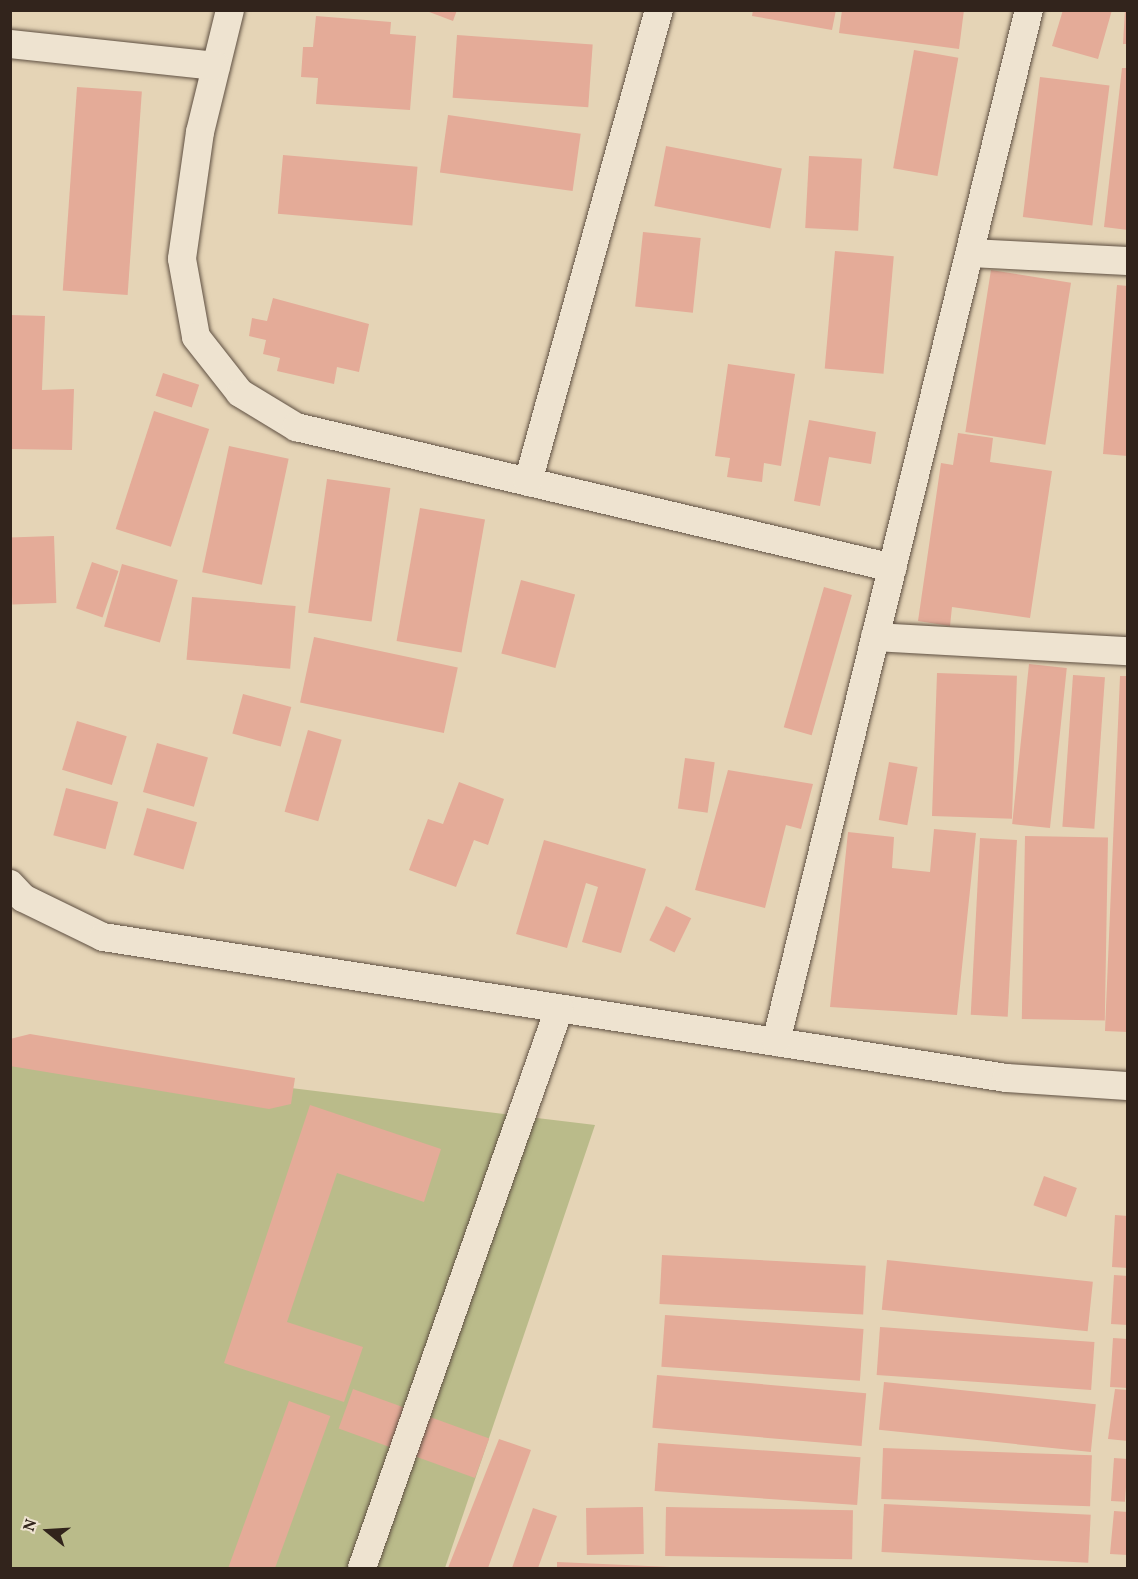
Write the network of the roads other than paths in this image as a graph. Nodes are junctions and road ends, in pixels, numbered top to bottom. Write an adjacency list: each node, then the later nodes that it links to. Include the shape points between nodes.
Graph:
1 (230, 10): 5 (street)
2 (659, 10): 8 (street)
3 (1029, 10): 6 (street)
4 (10, 44): 5 (street)
5 (216, 66): 8 (street, via 200,132 182,259 196,337 240,393 296,427)
6 (970, 252): 7 (street); 9 (street)
7 (1128, 261)
8 (528, 482): 9 (street)
9 (893, 568): 10 (street)
10 (875, 637): 11 (street); 14 (street)
11 (1128, 651)
12 (10, 884): 13 (street, via 22,898 104,937)
13 (559, 1009): 14 (street); 16 (street)
14 (776, 1042): 15 (street, via 1006,1078)
15 (1128, 1086)
16 (362, 1569)

